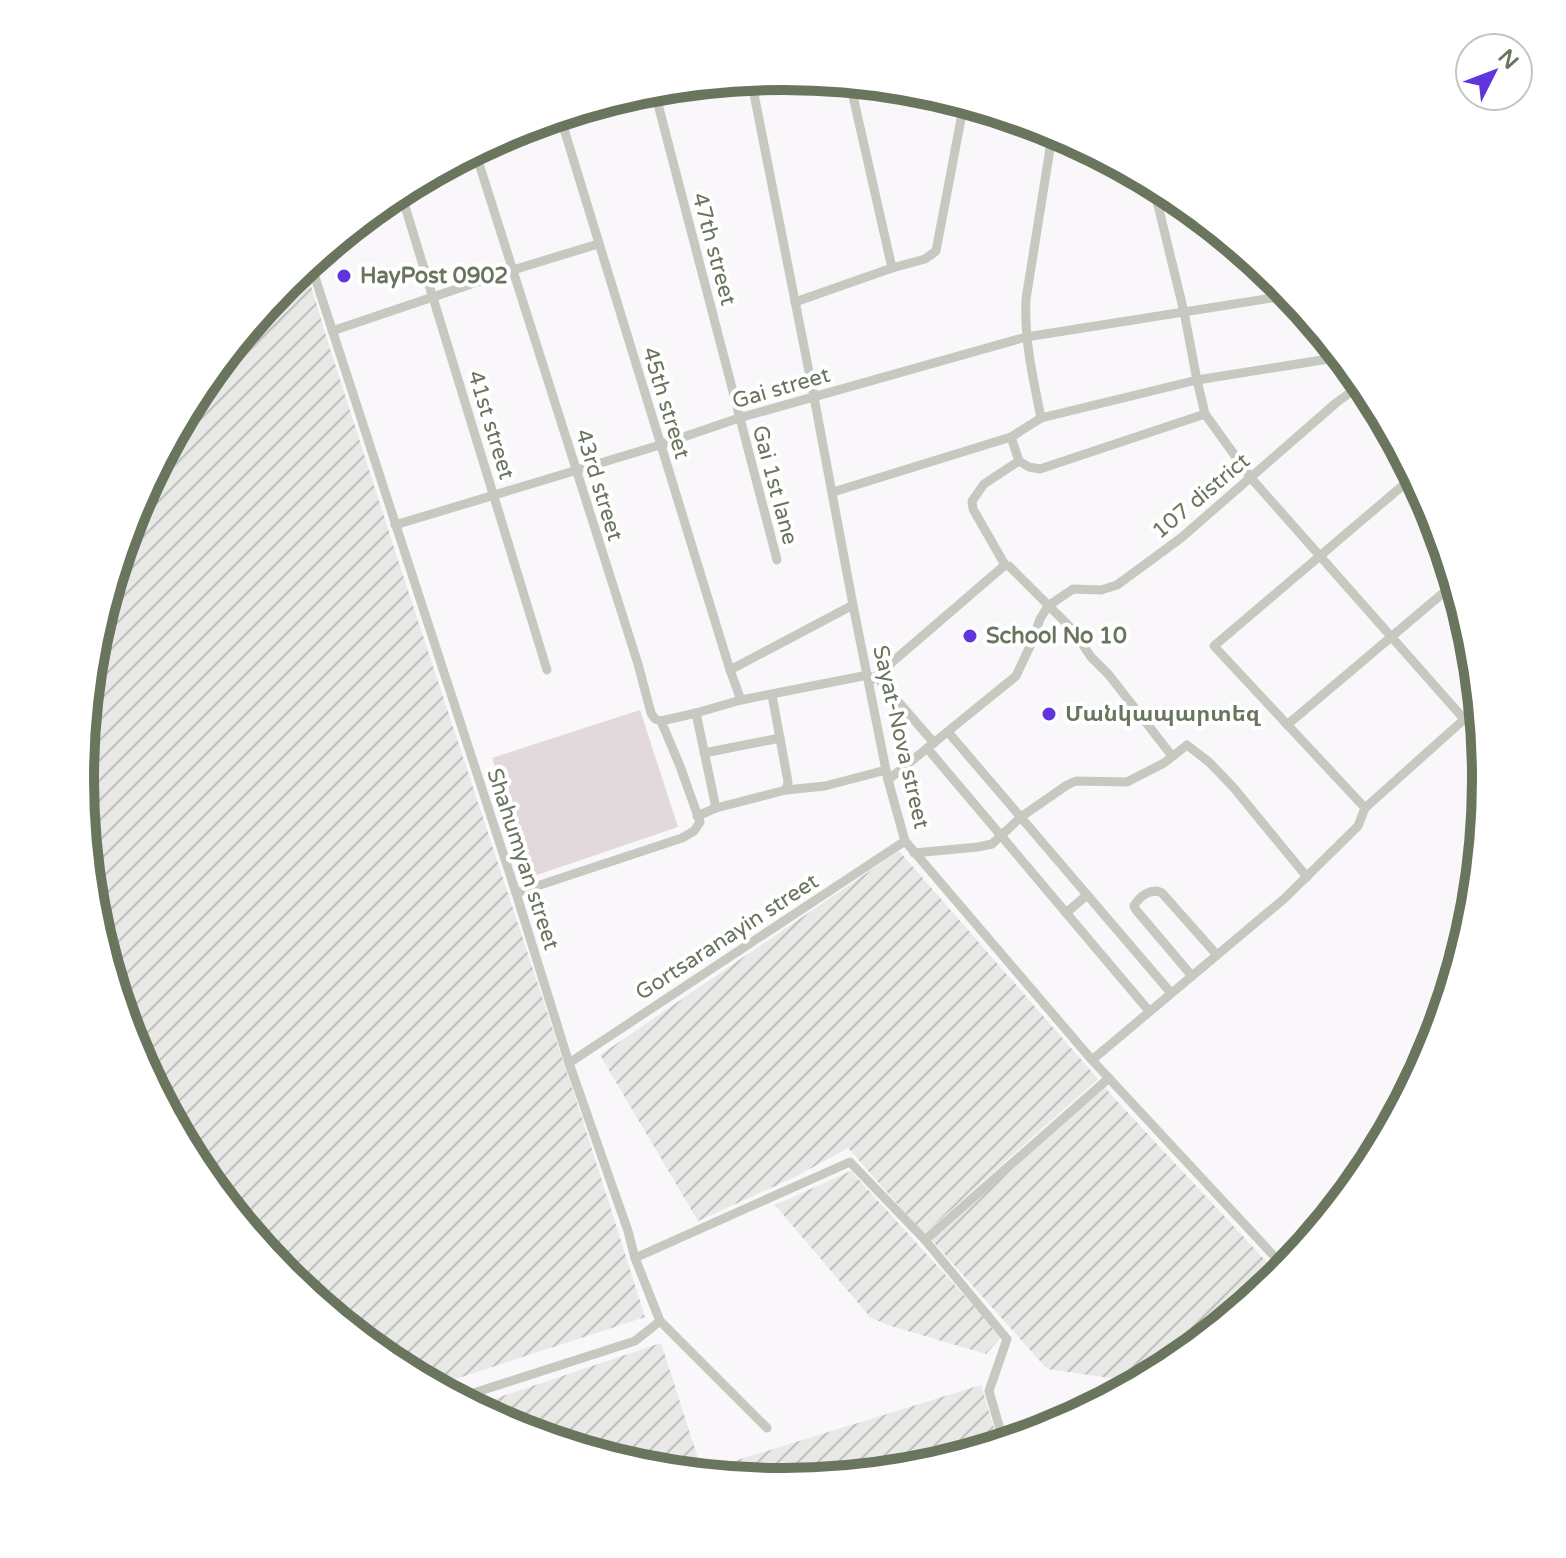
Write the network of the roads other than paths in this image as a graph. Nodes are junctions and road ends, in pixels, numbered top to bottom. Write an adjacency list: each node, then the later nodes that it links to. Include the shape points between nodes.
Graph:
1 (753, 91): 17 (street, Sayat-Nova street)
2 (852, 94): 12 (street)
3 (657, 102): 26 (street, 47th street)
4 (962, 113): 12 (street, via 936,251)
5 (563, 127): 11 (street, 45th street)
6 (1051, 144): 20 (street, via 1026,299)
7 (478, 161): 13 (street, 43rd street)
8 (1144, 192): 9 (street)
9 (1157, 201): 18 (street)
10 (404, 204): 15 (street, 41st street)
11 (598, 244): 13 (street); 29 (street, 45th street)
12 (892, 268): 17 (street)
13 (513, 270): 15 (street); 31 (street, 43rd street)
14 (314, 275): 19 (street, Shahumyan street)
15 (432, 297): 19 (street); 35 (street, 41st street)
16 (1275, 297): 18 (street)
17 (795, 302): 24 (street, Sayat-Nova street)
18 (1184, 312): 20 (street, Gai street); 22 (street)
19 (332, 331): 36 (street, Shahumyan street)
20 (1026, 337): 24 (street, Gai street); 27 (street)
21 (1329, 359): 22 (street)
22 (1197, 380): 25 (street); 27 (street)
23 (1352, 391): 32 (street, 107 district)
24 (814, 397): 26 (street, Gai street); 34 (street, Sayat-Nova street)
25 (1205, 414): 30 (street, via 1040,469); 32 (street)
26 (739, 418): 29 (street, Gai street); 38 (street, Gai 1st lane)
27 (1041, 418): 28 (street)
28 (1011, 437): 30 (street); 34 (street)
29 (660, 445): 31 (street, Gai street); 45 (street, 45th street)
30 (1019, 461): 39 (street, via 984,484 972,501)
31 (575, 469): 35 (street, Gai street); 52 (street, 43rd street, via 651,713)
32 (1251, 478): 37 (street); 42 (street, 107 district, via 1117,585 1073,589)
33 (1405, 483): 37 (street)
34 (833, 492): 41 (street, Sayat-Nova street)
35 (494, 495): 36 (street, Gai street); 44 (street, 41st street)
36 (395, 525): 69 (street, Shahumyan street)
37 (1319, 557): 43 (street); 53 (street, via 1214,646)
38 (777, 560)
39 (1005, 565): 42 (street); 46 (street)
40 (1446, 591): 43 (street)
41 (853, 605): 45 (street); 46 (street, Sayat-Nova street)
42 (1048, 606): 54 (street, via 1016,676); 58 (street)
43 (1390, 637): 51 (street); 53 (street)
44 (547, 670)
45 (730, 670): 48 (street, 45th street)
46 (871, 678): 47 (street); 56 (street); 59 (street, Sayat-Nova street)
47 (772, 695): 48 (street); 55 (street)
48 (741, 700): 49 (street)
49 (696, 713): 52 (street); 57 (street)
50 (1469, 715): 51 (street)
51 (1464, 719): 62 (street)
52 (661, 721): 64 (street, 43rd street)
53 (1287, 725): 62 (street)
54 (948, 732): 56 (street); 63 (street)
55 (780, 738): 57 (street); 60 (street)
56 (930, 745): 59 (street); 65 (street)
57 (704, 753): 61 (street)
58 (1172, 756): 63 (street, via 1127,782 1076,781); 68 (street, via 1187,745 1209,762)
59 (887, 775): 60 (street); 66 (street, Sayat-Nova street)
60 (786, 790): 61 (street)
61 (716, 808): 64 (street)
62 (1365, 808): 68 (street, via 1358,826)
63 (1021, 817): 65 (street); 70 (street)
64 (699, 819): 69 (street, via 694,831 682,838)
65 (1001, 837): 67 (street, via 978,847); 71 (street)
66 (905, 841): 67 (street, Sayat-Nova street); 77 (street, Gortsaranayin street)
67 (914, 853): 76 (street, Sayat-Nova street)
68 (1307, 877): 72 (street)
69 (516, 893): 77 (street, Shahumyan street)
70 (1087, 895): 71 (street); 74 (street)
71 (1066, 913): 75 (street)
72 (1217, 955): 73 (street); 73 (street, via 1162,893 1152,890 1144,895 1134,904 1136,910)
73 (1192, 976): 74 (street)
74 (1171, 993): 75 (street)
75 (1149, 1011): 76 (street)
76 (1092, 1060): 78 (street, Sayat-Nova street)
77 (569, 1063): 80 (street, Shahumyan street)
78 (1109, 1078): 79 (street); 81 (street, Sayat-Nova street)
79 (925, 1240): 80 (street, via 850,1162); 85 (street, via 1007,1339 989,1391)
80 (635, 1258): 82 (street, Shahumyan street)
81 (1277, 1259)
82 (660, 1321): 83 (street, via 635,1341); 84 (street, Shahumyan street)
83 (472, 1394)
84 (767, 1428)
85 (1001, 1432)

